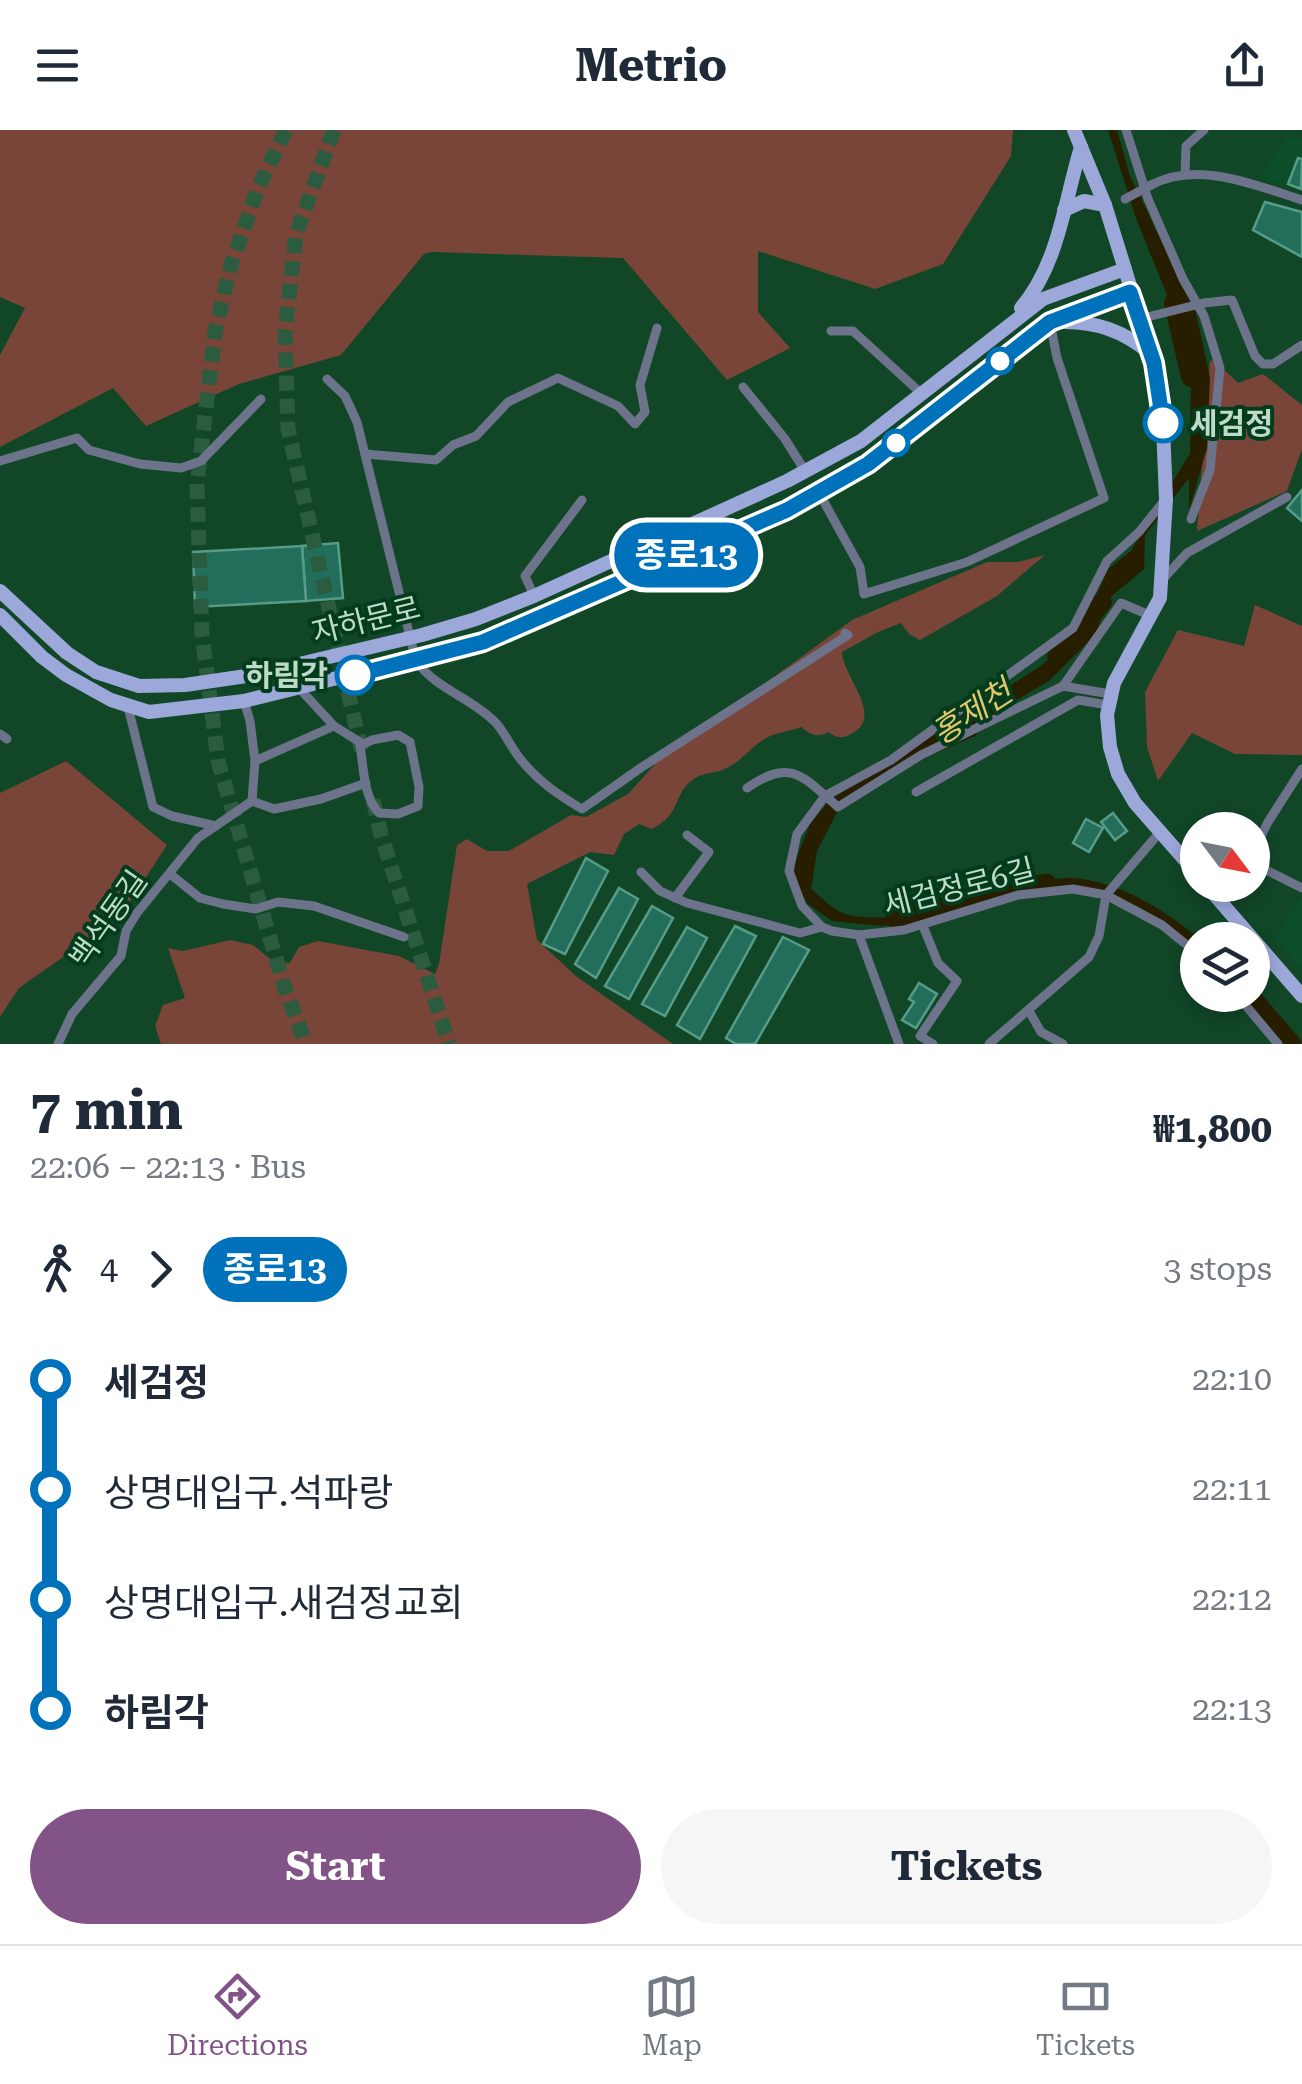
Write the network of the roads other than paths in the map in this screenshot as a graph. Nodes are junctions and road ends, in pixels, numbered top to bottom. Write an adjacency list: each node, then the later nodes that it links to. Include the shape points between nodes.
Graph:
1 (1074, 130): 4 (main road)
2 (1126, 130): 29 (street, via 1148,200 1204,316 1220,368 1210,470)
3 (1204, 130): 5 (street, via 1186,146)
4 (1081, 147): 7 (main road); 8 (main road)
5 (1185, 174): 6 (street); 7 (street, bridge)
6 (1302, 200)
7 (1105, 204): 8 (main road, via 1084,200); 9 (main road)
8 (1064, 210): 15 (main road, via 1040,286)
9 (1125, 268): 10 (main road); 15 (main road, 자하문로, via 1043,299)
10 (1130, 292): 11 (main road); 12 (main road, 자하문로)
11 (1139, 319): 16 (street, bridge, via 1232,300 1263,364); 17 (main road)
12 (1050, 322): 17 (main road, via 1110,328); 25 (main road, 자하문로, via 904,437); 25 (street, via 1104,498 967,562 864,594 860,567)
13 (657, 328): 22 (street, via 640,385 645,412 635,424 618,406 558,378 508,402 476,436 436,460)
14 (830, 330): 20 (street, via 853,331)
15 (1000, 333): 20 (main road, 자하문로)
16 (1302, 346)
17 (1151, 354): 28 (main road, via 1162,402)
18 (327, 379): 22 (street, via 344,396)
19 (744, 387): 24 (street)
20 (922, 395): 24 (main road, 자하문로, via 861,441)
21 (262, 398): 23 (street, via 202,462 181,468 89,450 77,438)
22 (365, 454): 36 (street)
23 (0, 461)
24 (804, 471): 32 (main road, 자하문로)
25 (819, 493): 37 (main road, 자하문로, via 542,619)
26 (1287, 497): 30 (street)
27 (582, 500): 32 (street, via 525,576)
28 (1166, 504): 30 (main road); 50 (street, via 1107,561 1073,628 890,760)
29 (1191, 519)
30 (1162, 572): 33 (main road, via 1160,598)
31 (0, 591): 36 (main road, 자하문로, via 96,672 139,686 254,675)
32 (534, 596): 36 (main road, 자하문로)
33 (1149, 614): 38 (street, via 1122,603); 40 (main road)
34 (0, 615): 42 (main road, 자하문로, via 66,675)
35 (845, 634): 37 (street, via 582,810 521,761 498,725)
36 (408, 638): 37 (street)
37 (416, 661): 39 (main road, 자하문로)
38 (1063, 686): 40 (street); 50 (street, via 921,754 838,807)
39 (299, 688): 41 (main road, 자하문로); 43 (street)
40 (1109, 699): 49 (street, via 1078,700); 54 (main road, via 1118,774)
41 (244, 701): 42 (main road, 자하문로, via 170,711); 45 (street)
42 (128, 708): 53 (street, via 153,807)
43 (334, 726): 44 (street); 45 (street)
44 (363, 744): 47 (street); 47 (street, via 398,735 410,742 418,806 378,813)
45 (255, 761): 51 (street)
46 (1302, 769): 52 (street)
47 (366, 783): 51 (street, via 274,809)
48 (746, 788): 50 (street, via 772,771 792,773)
49 (916, 792)
50 (825, 796): 65 (street, via 798,834 789,870 802,906)
51 (252, 801): 53 (street, 백석동길)
52 (1270, 819)
53 (216, 826): 59 (street, 백석동길)
54 (1160, 832): 56 (main road); 61 (street)
55 (686, 835): 62 (street, via 709,852)
56 (1178, 852)
57 (1270, 871): 60 (street)
58 (642, 872): 62 (street)
59 (170, 874): 67 (street, 백석동길, via 200,898 256,909 278,902 314,906); 72 (street, 백석동길, via 137,913 121,956 89,990)
60 (1302, 888)
61 (1106, 896): 64 (street, 세검정로6길, via 1048,890); 68 (street); 70 (street, via 1089,956)
62 (675, 898): 65 (street, 세검정로6길, via 800,933)
63 (1221, 902): 69 (main road)
64 (923, 926): 66 (street, 세검정로6길); 74 (street, via 938,963 957,981 920,1036)
65 (822, 927): 66 (street, 세검정로6길)
66 (859, 935): 73 (street, 세검정로6길)
67 (404, 937)
68 (1180, 940)
69 (1299, 992)
70 (1029, 1012): 75 (street); 76 (street, via 1042,1032)
71 (1251, 1012): 77 (street)
72 (58, 1044)
73 (899, 1044)
74 (933, 1044)
75 (989, 1044)
76 (1063, 1044)
77 (1278, 1044)

